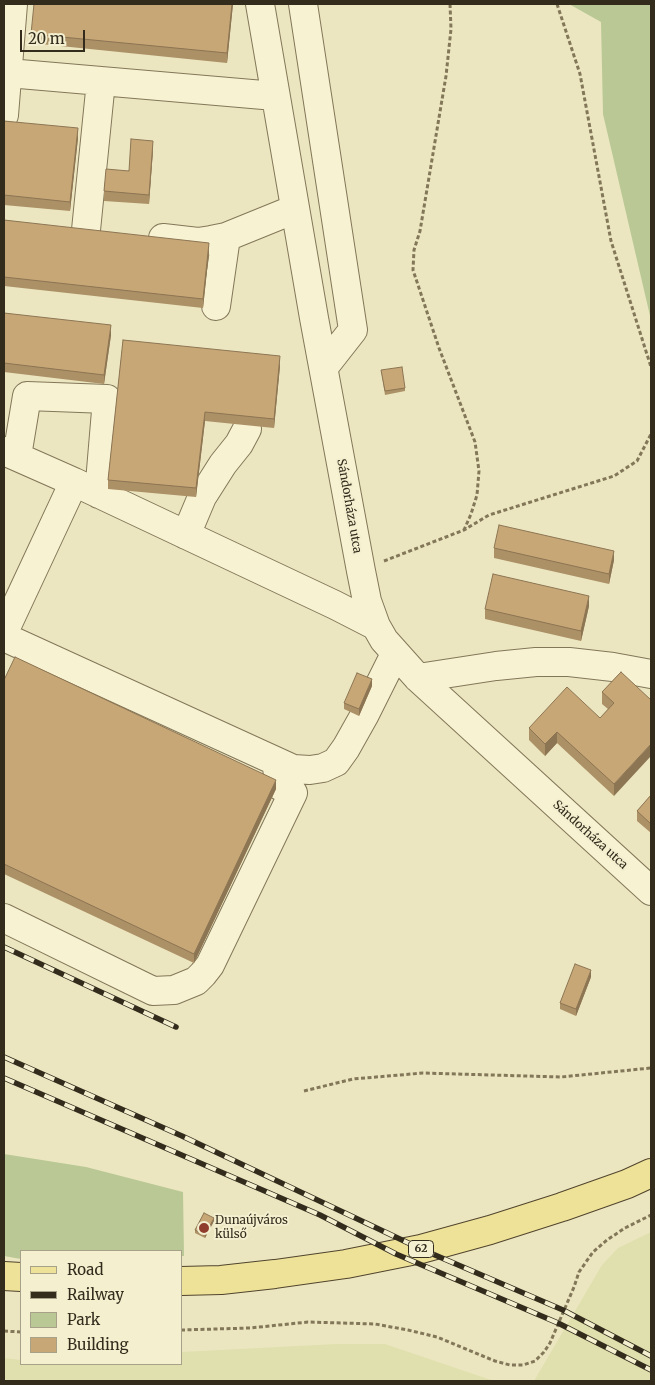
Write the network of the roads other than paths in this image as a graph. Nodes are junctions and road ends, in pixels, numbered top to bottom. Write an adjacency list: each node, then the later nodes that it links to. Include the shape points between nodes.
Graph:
1 (260, 4): 6 (street, Sándorháza utca)
2 (303, 4): 15 (street, via 353,330)
3 (9, 18): 4 (street)
4 (8, 73): 5 (street); 7 (street)
5 (100, 81): 6 (street); 10 (street)
6 (275, 96): 8 (street, Sándorháza utca)
7 (4, 115)
8 (295, 209): 13 (street); 15 (street, Sándorháza utca)
9 (58, 228): 10 (street)
10 (86, 230): 11 (street)
11 (114, 233)
12 (142, 236): 13 (street, via 198,242)
13 (226, 237): 14 (street)
14 (216, 306)
15 (324, 367): 21 (street, Sándorháza utca, via 361,570)
16 (247, 429): 20 (street, via 202,496)
17 (10, 454): 18 (street); 19 (street, via 27,396 107,399)
18 (74, 482): 19 (street); 22 (street)
19 (99, 494): 20 (street)
20 (186, 535): 21 (street)
21 (376, 626): 24 (street, Sándorháza utca)
22 (4, 632)
23 (4, 637): 27 (street)
24 (395, 654): 26 (street, Sándorháza utca); 27 (street, via 364,716 336,762 324,768 293,770)
25 (651, 674): 26 (street, via 569,662 536,662)
26 (418, 678): 28 (street, Sándorháza utca)
27 (276, 762): 29 (street, via 280,786 293,794 210,964 196,981 174,990 153,991)
28 (651, 891)
29 (4, 918)
30 (651, 1173): 33 (main road, 62, via 562,1207 421,1249 275,1274)
31 (4, 1276): 32 (main road)
32 (20, 1277)
33 (182, 1282)

